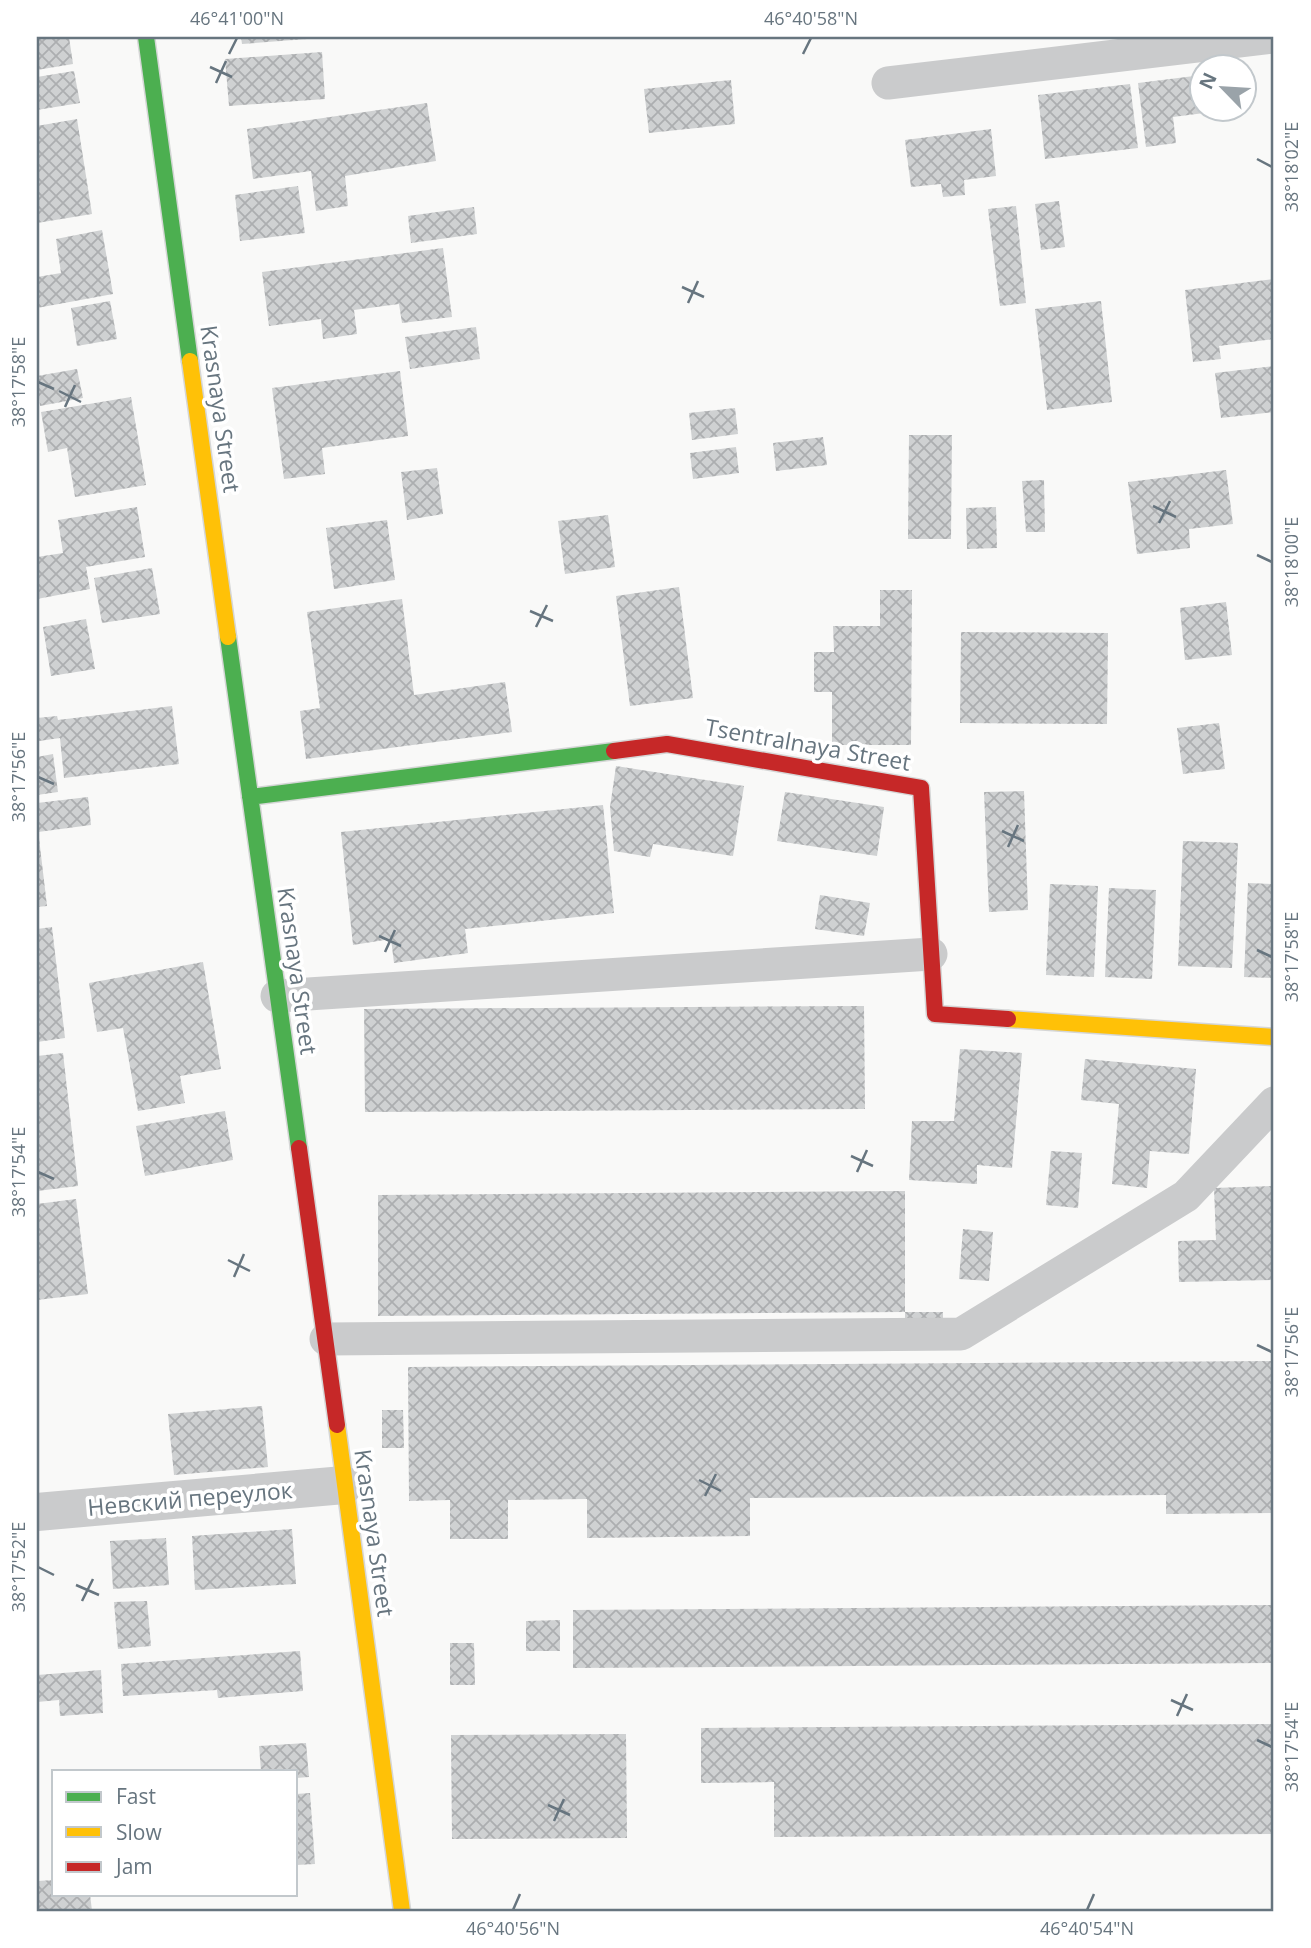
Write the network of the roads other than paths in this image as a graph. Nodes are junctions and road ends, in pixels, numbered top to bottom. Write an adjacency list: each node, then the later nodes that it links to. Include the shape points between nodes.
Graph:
1 (146, 37): 4 (street, Krasnaya Street)
2 (1274, 37): 3 (lane)
3 (888, 83)
4 (250, 797): 5 (street, Tsentralnaya Street, via 667,744 921,788); 6 (street, Krasnaya Street)
5 (931, 954): 6 (lane); 7 (street, Tsentralnaya Street, via 935,1014)
6 (277, 996): 9 (street, Krasnaya Street)
7 (1274, 1037)
8 (1274, 1103): 9 (lane, via 1186,1196 961,1334)
9 (326, 1339): 10 (street, Krasnaya Street)
10 (344, 1485): 11 (street, Невский переулок); 12 (street, Krasnaya Street)
11 (37, 1512)
12 (402, 1911)

